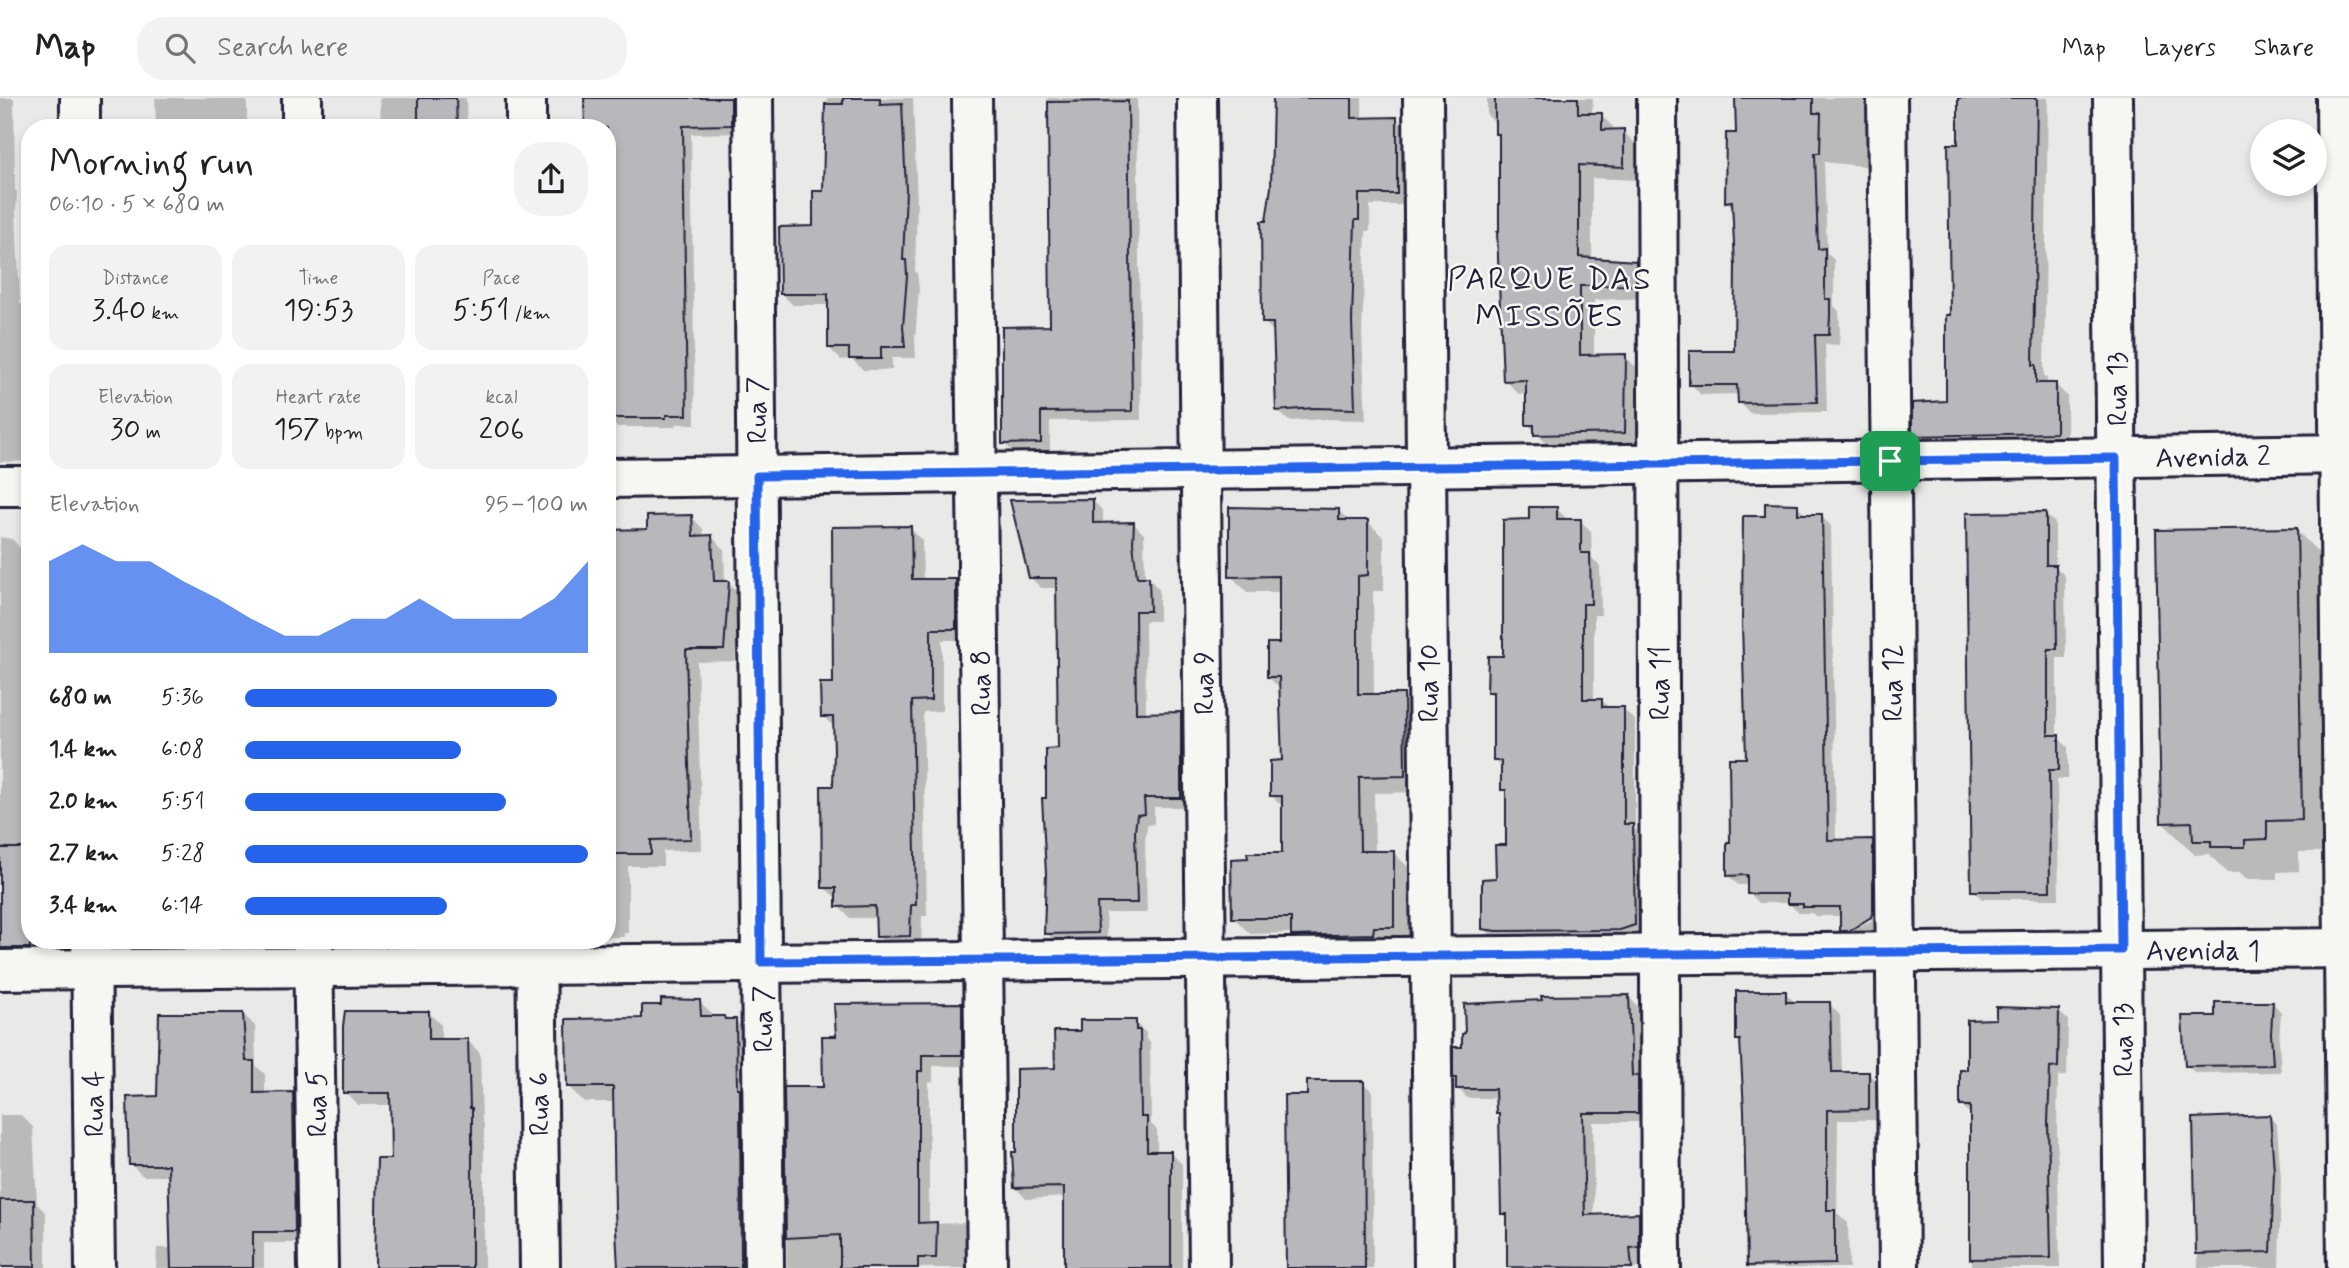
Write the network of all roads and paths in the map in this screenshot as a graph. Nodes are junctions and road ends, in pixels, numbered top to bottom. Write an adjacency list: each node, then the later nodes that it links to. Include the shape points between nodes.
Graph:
1 (80, 98): 12 (street)
2 (302, 98): 13 (street)
3 (526, 98): 14 (street)
4 (753, 98): 22 (street, Rua 7)
5 (972, 98): 21 (street, Rua 8)
6 (1197, 98): 20 (street, Rua 9)
7 (1423, 98): 19 (street, Rua 10)
8 (1657, 98): 18 (street, Rua 11)
9 (1887, 98): 17 (street, Rua 12)
10 (2113, 98): 16 (street, Rua 13)
11 (2336, 98): 15 (street)
12 (80, 119)
13 (302, 119)
14 (526, 119)
15 (2344, 455): 16 (street, Avenida 2); 26 (street)
16 (2116, 458): 17 (street, Avenida 2); 27 (street, Rua 13)
17 (1890, 461): 18 (street, Avenida 2); 29 (street, Rua 12)
18 (1658, 464): 19 (street, Avenida 2); 32 (street, Rua 11)
19 (1427, 467): 20 (street, Avenida 2); 33 (street, Rua 10)
20 (1201, 470): 21 (street, Avenida 2); 34 (street, Rua 9)
21 (977, 473): 22 (street, Avenida 2); 35 (street, Rua 8)
22 (757, 476): 23 (street, Avenida 2); 36 (street, Rua 7)
23 (616, 478)
24 (0, 486): 25 (street)
25 (21, 486)
26 (2346, 948): 27 (street, Avenida 1); 48 (street)
27 (2121, 950): 29 (street, Avenida 1); 47 (street, Rua 13)
28 (536, 952): 30 (street, Avenida 1); 36 (street, Avenida 1); 40 (street, Rua 6)
29 (1894, 952): 32 (street, Avenida 1); 46 (street, Rua 12)
30 (314, 953): 31 (street, Avenida 1); 39 (street, Rua 5)
31 (91, 954): 37 (street, Avenida 1); 38 (street, Rua 4)
32 (1660, 955): 33 (street, Avenida 1); 45 (street, Rua 11)
33 (1429, 956): 34 (street, Avenida 1); 44 (street, Rua 10)
34 (1206, 959): 35 (street, Avenida 1); 43 (street, Rua 9)
35 (983, 961): 36 (street, Avenida 1); 42 (street, Rua 8)
36 (761, 962): 41 (street, Rua 7)
37 (0, 970)
38 (95, 1268)
39 (318, 1268)
40 (540, 1268)
41 (764, 1268)
42 (987, 1268)
43 (1209, 1268)
44 (1434, 1268)
45 (1661, 1268)
46 (1899, 1268)
47 (2124, 1268)
48 (2347, 1268)

